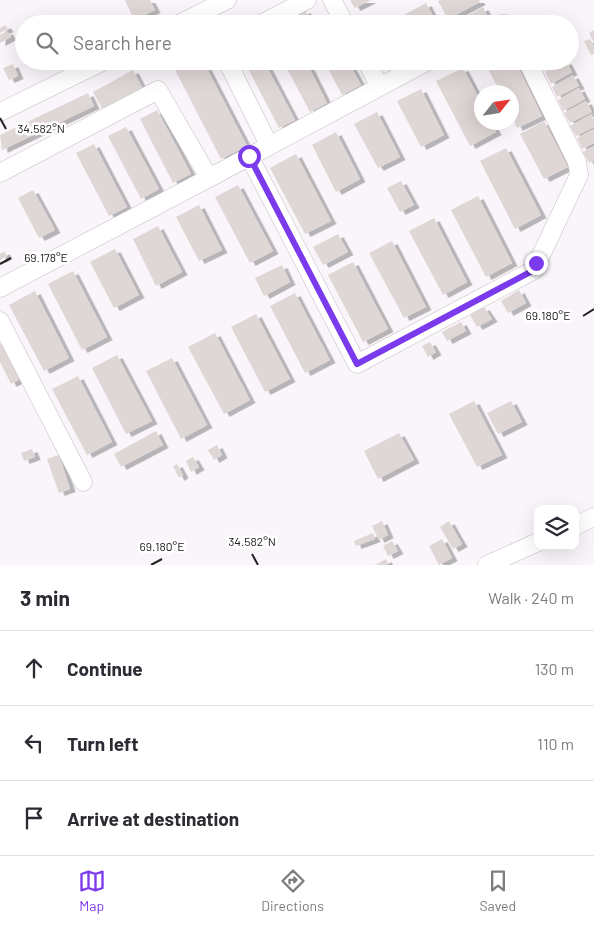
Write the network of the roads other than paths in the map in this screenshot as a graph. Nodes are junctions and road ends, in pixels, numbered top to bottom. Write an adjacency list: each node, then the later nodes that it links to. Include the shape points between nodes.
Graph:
1 (227, 0): 4 (lane)
2 (307, 0): 5 (lane)
3 (332, 0): 6 (lane)
4 (198, 15)
5 (278, 15)
6 (340, 15)
7 (86, 70): 13 (lane)
8 (232, 70): 14 (lane)
9 (371, 70): 12 (lane)
10 (411, 70): 12 (lane)
11 (531, 70): 15 (lane, via 576,162 579,175 534,270 357,364)
12 (380, 87): 14 (lane)
13 (0, 112)
14 (269, 145): 15 (lane)
15 (249, 156): 17 (lane)
16 (0, 173): 17 (lane, via 158,90)
17 (209, 178): 18 (lane)
18 (0, 288)
19 (0, 321): 20 (lane)
20 (83, 482)
21 (594, 517): 22 (lane)
22 (579, 524)
23 (534, 544): 24 (lane)
24 (487, 565)

